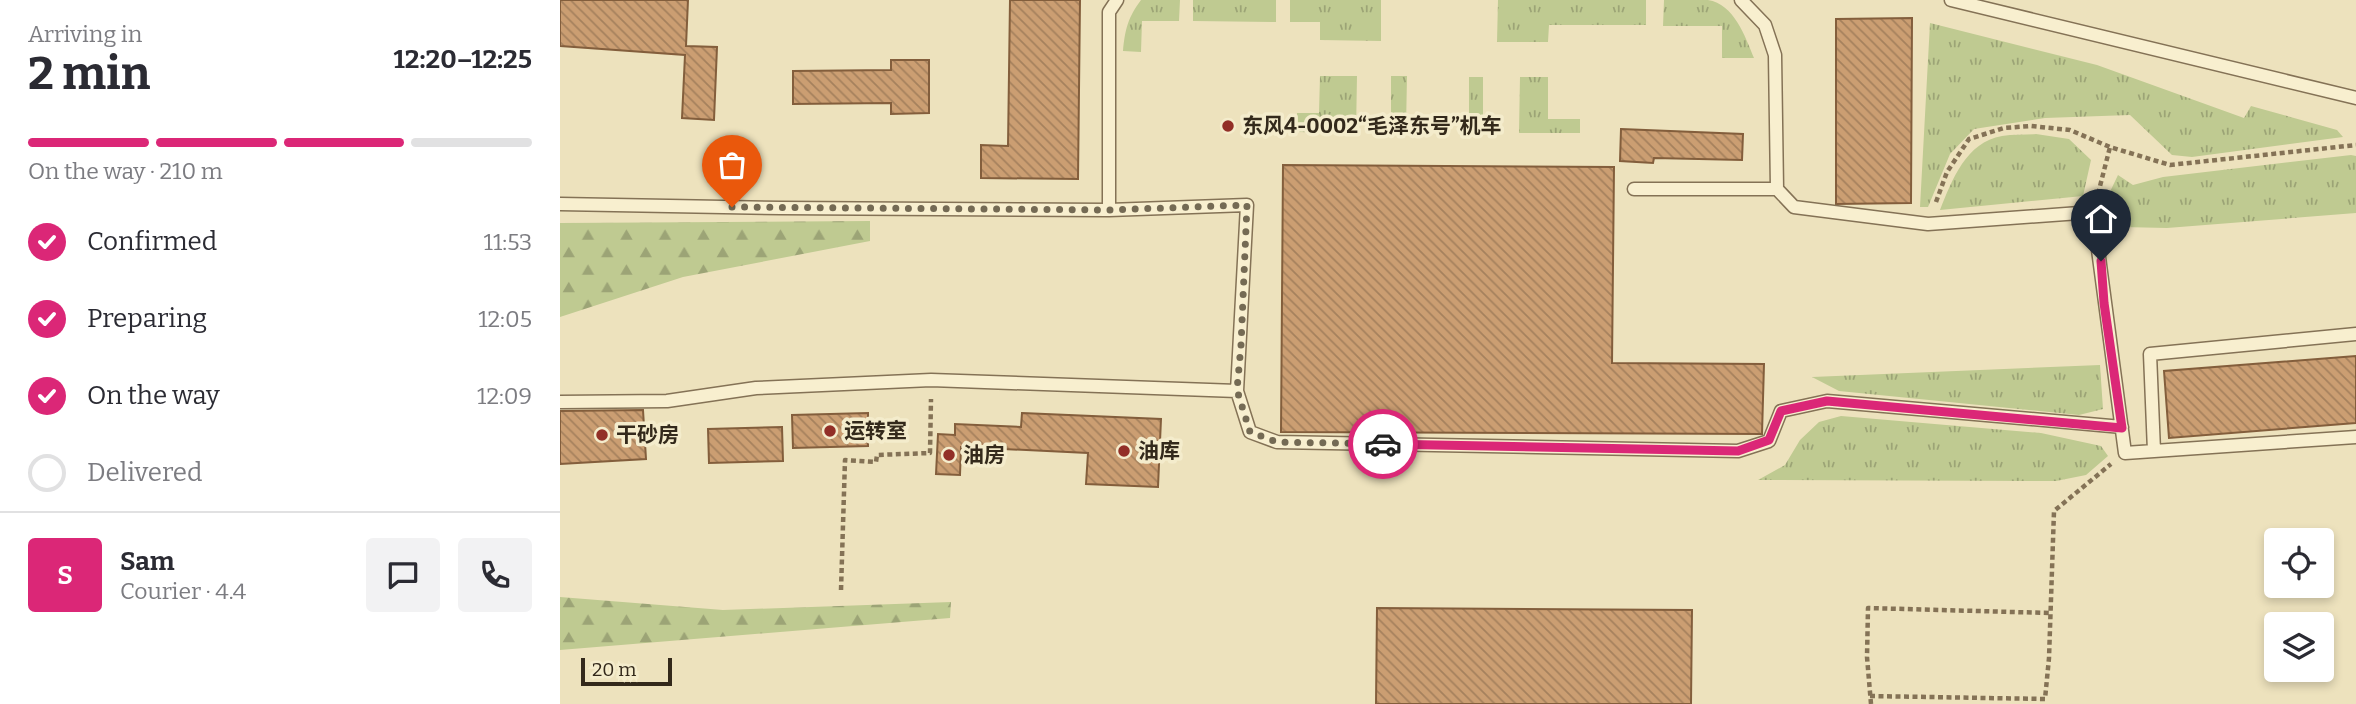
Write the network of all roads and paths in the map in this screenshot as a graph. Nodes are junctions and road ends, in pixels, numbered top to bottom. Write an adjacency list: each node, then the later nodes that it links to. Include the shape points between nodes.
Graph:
1 (1117, 0): 10 (lane, via 1110,12)
2 (1741, 0): 8 (lane, via 1765,25 1775,55)
3 (1951, 0): 4 (lane)
4 (2356, 98)
5 (2356, 145): 6 (path, via 2170,164)
6 (2110, 147): 11 (path); 12 (path, via 2070,130 2031,126 2004,128 1969,139 1947,172)
7 (1634, 189): 8 (lane)
8 (1777, 189): 12 (lane, via 1794,207)
9 (560, 204): 10 (lane)
10 (1109, 210): 15 (lane, via 1247,205)
11 (2093, 212): 12 (lane); 17 (lane)
12 (1928, 224)
13 (2356, 334): 19 (lane, via 2150,354)
14 (931, 380): 15 (lane); 16 (lane, via 756,388 667,401); 21 (path, via 930,453 877,455 876,462 845,460)
15 (1237, 390): 17 (lane, via 1250,432 1277,442 1738,451 1769,440 1781,411 1827,401)
16 (560, 402)
17 (2122, 428): 20 (lane)
18 (2356, 437): 19 (lane)
19 (2154, 451): 20 (lane)
20 (2125, 453): 22 (path, via 2054,510)
21 (841, 590)
22 (2050, 613): 23 (path, via 2045,699); 23 (path, via 1868,607)
23 (1870, 696): 24 (path)
24 (1871, 704)

